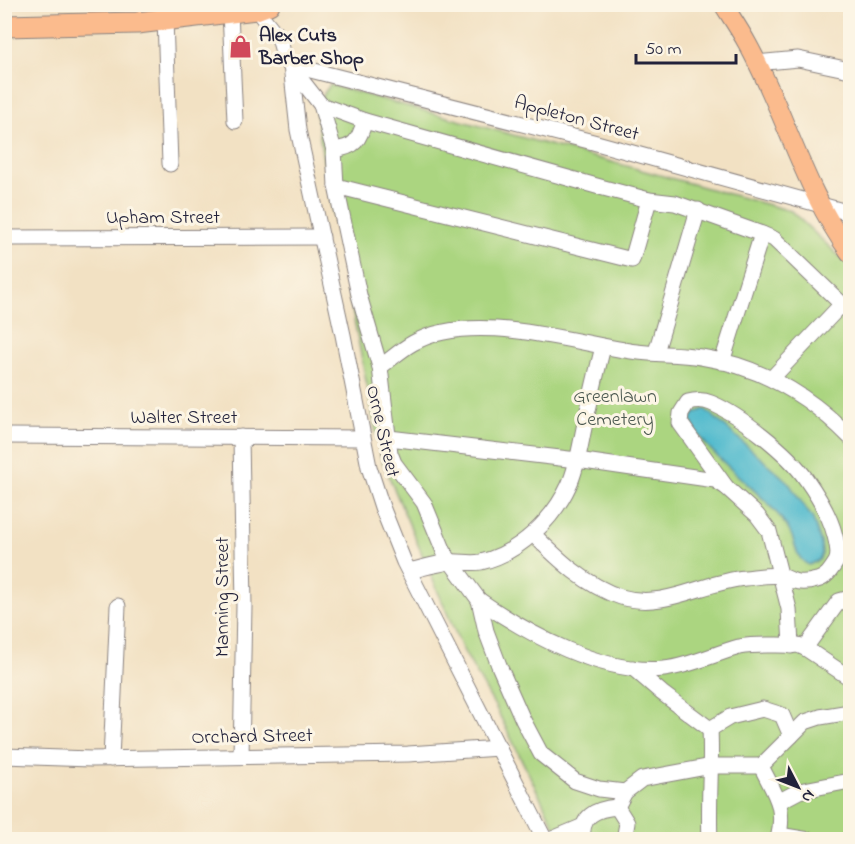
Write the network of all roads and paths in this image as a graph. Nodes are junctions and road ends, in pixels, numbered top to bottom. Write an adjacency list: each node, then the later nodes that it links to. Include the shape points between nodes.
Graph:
1 (723, 4): 6 (main road)
2 (260, 6): 3 (highway); 7 (street, Orne Street)
3 (230, 12): 4 (highway); 11 (street)
4 (165, 19): 5 (highway); 13 (street)
5 (4, 26)
6 (756, 63): 8 (street, via 798,59); 16 (main road)
7 (291, 65): 9 (street); 16 (street, Appleton Street, via 604,145); 20 (street, Orne Street, via 298,130)
8 (850, 70)
9 (321, 105): 10 (street); 12 (street)
10 (365, 121): 12 (street, via 358,140 348,148); 15 (street)
11 (235, 122)
12 (334, 150): 14 (street)
13 (170, 164)
14 (336, 186): 15 (street, via 632,260); 27 (street)
15 (648, 200): 17 (street)
16 (823, 207): 18 (street, Appleton Street); 22 (main road)
17 (698, 210): 19 (street); 25 (street)
18 (850, 213)
19 (762, 234): 23 (street, via 774,239); 26 (street)
20 (322, 237): 21 (street, Upham Street); 32 (street, Orne Street)
21 (4, 238)
22 (850, 253)
23 (846, 308): 28 (street)
24 (603, 347): 25 (street); 27 (street, via 516,331 458,330 414,342); 34 (street)
25 (656, 352): 26 (street)
26 (722, 362): 28 (street)
27 (380, 367): 33 (street)
28 (772, 378): 31 (street, via 821,410)
29 (4, 436): 30 (street, Walter Street)
30 (241, 437): 32 (street, Walter Street); 53 (street, Manning Street)
31 (850, 437)
32 (362, 438): 39 (street, Orne Street, via 382,507)
33 (389, 438): 34 (street); 37 (street, via 394,463 424,503)
34 (577, 460): 35 (street, via 715,480); 36 (street, via 561,500)
35 (726, 487): 40 (street, via 769,531); 40 (street, via 680,423 688,402 710,402 789,458 806,478 832,524 838,559 831,571 818,580 806,582)
36 (533, 534): 38 (street, via 514,548); 40 (street, via 582,577 632,599 664,600 721,581)
37 (452, 562): 38 (street); 39 (street); 41 (street)
38 (482, 562): 41 (street)
39 (409, 571): 51 (street, Orne Street)
40 (782, 576): 45 (street)
41 (469, 586): 43 (street)
42 (850, 598): 45 (street, via 839,601)
43 (479, 600): 46 (street, via 509,621 557,645); 58 (street, via 500,668 541,754 575,781)
44 (118, 606): 54 (street)
45 (798, 647): 46 (street, via 741,647 664,669); 47 (street)
46 (633, 668): 49 (street)
47 (850, 678)
48 (850, 712): 50 (street, via 806,722)
49 (710, 729): 50 (street, via 730,717 763,709 782,715); 55 (street)
50 (791, 736): 56 (street)
51 (499, 748): 53 (street, Orchard Street, via 408,754); 63 (street, Orne Street)
52 (4, 756): 54 (street, Orchard Street)
53 (241, 756): 54 (street, Orchard Street)
54 (111, 759)
55 (712, 766): 56 (street); 58 (street, via 642,779); 66 (street, via 708,802)
56 (761, 766): 59 (street)
57 (850, 781): 59 (street, via 799,791)
58 (625, 792): 60 (street)
59 (780, 801): 62 (street)
60 (617, 807): 61 (street, via 598,810 586,819); 65 (street, via 627,823)
61 (582, 833): 64 (street)
62 (778, 837): 67 (street)
63 (545, 840)
64 (550, 840)
65 (624, 840)
66 (710, 840)
67 (809, 840)

